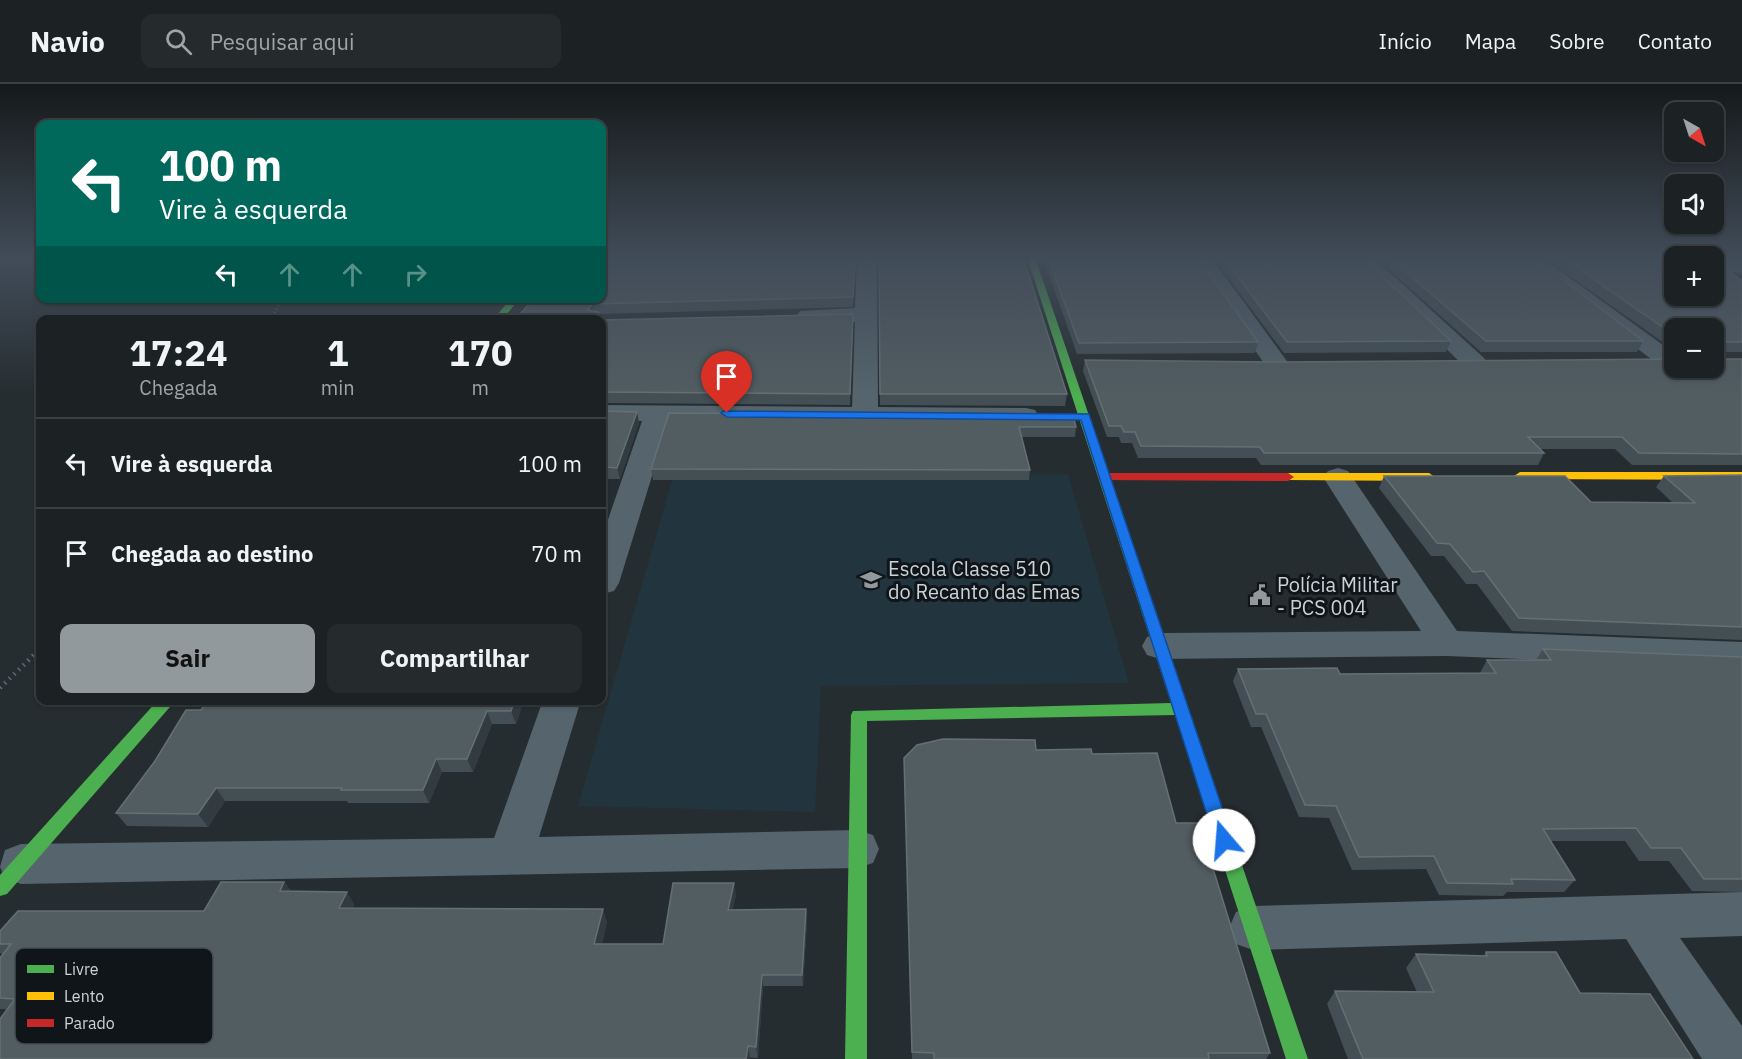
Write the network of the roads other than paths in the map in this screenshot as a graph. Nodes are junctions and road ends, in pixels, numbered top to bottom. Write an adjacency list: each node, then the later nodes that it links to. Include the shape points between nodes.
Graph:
1 (866, 306): 6 (street)
2 (1052, 306): 16 (street, via 1078,363)
3 (1235, 306): 12 (street)
4 (1418, 306): 11 (street, via 1486,363)
5 (1596, 306): 8 (street)
6 (866, 315): 7 (street); 15 (street)
7 (785, 316)
8 (1664, 355)
9 (1664, 361): 10 (street)
10 (1635, 362)
11 (1440, 363)
12 (1277, 364)
13 (606, 413): 14 (street)
14 (658, 413): 15 (street); 22 (street)
15 (865, 414): 16 (street)
16 (1066, 416): 19 (street)
17 (1504, 476): 18 (street)
18 (1742, 476)
19 (1104, 477): 20 (street); 24 (street)
20 (1338, 477): 21 (street); 23 (street)
21 (1445, 477)
22 (606, 571)
23 (1447, 644): 24 (street); 25 (street)
24 (1160, 646): 28 (street)
25 (1742, 655)
26 (164, 705): 31 (street)
27 (560, 705): 30 (street)
28 (1181, 709): 29 (street, via 858,715); 34 (street)
29 (857, 849): 30 (street); 35 (street)
30 (510, 857): 31 (street)
31 (11, 876)
32 (1742, 914): 33 (street)
33 (1638, 917): 34 (street); 37 (street)
34 (1253, 928): 36 (street)
35 (856, 1059)
36 (1297, 1059)
37 (1733, 1059)

